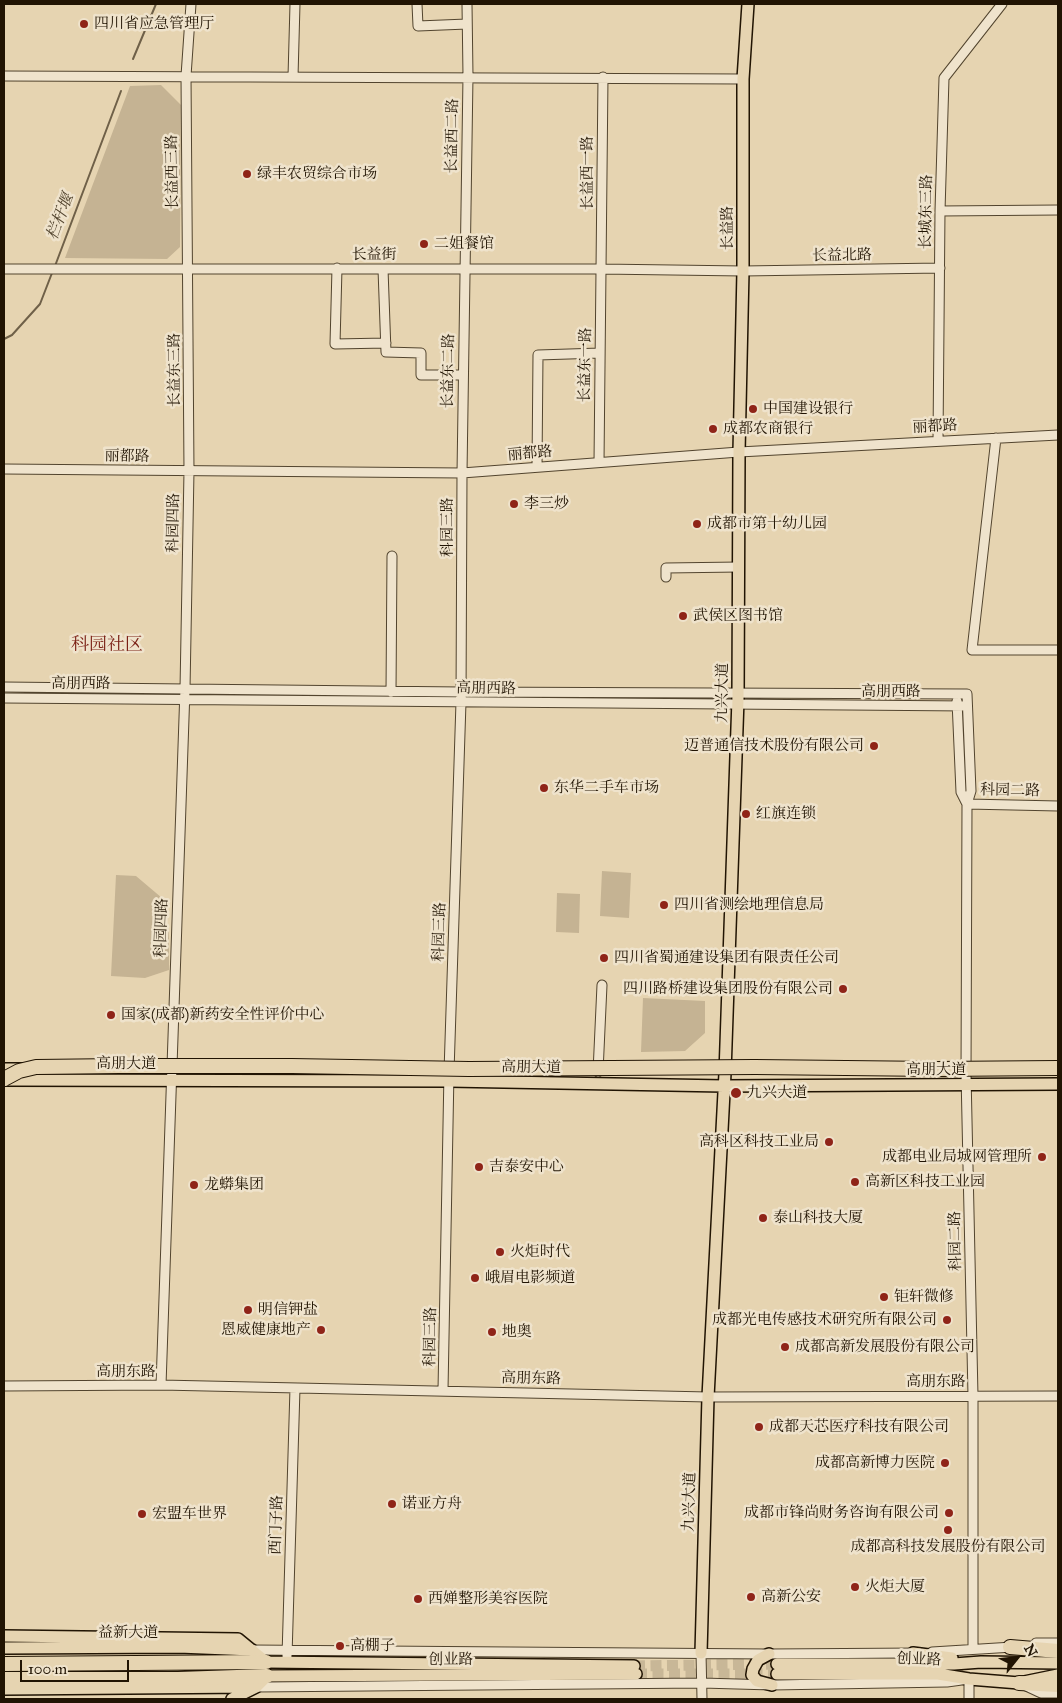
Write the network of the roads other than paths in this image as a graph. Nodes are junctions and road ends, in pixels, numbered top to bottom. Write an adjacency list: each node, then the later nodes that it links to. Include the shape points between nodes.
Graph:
1 (191, 4): 9 (street, 长益西三路)
2 (295, 4): 11 (street)
3 (417, 4): 7 (street, via 418,26)
4 (467, 4): 7 (street, 长益西二路)
5 (748, 4): 13 (main road, 长益路)
6 (1002, 4): 15 (street, 长城东三路, via 944,78)
7 (467, 24): 10 (street, 长益西二路)
8 (4, 76): 9 (street)
9 (186, 76): 11 (street); 16 (street, 长益西三路)
10 (468, 76): 11 (street); 12 (street); 21 (street, 长益西二路)
11 (293, 77)
12 (603, 77): 13 (street); 22 (street, 长益西一路)
13 (743, 79): 23 (main road, 长益路)
14 (1058, 210): 15 (street)
15 (940, 211): 18 (street, 长城东三路)
16 (188, 268): 17 (street, 长益街); 19 (street, 长益街); 34 (street, 长益东三路)
17 (337, 268): 20 (street, 长益街); 24 (street, via 335,344)
18 (940, 268): 23 (street, 长益北路); 29 (street, 长城东三路)
19 (4, 269)
20 (383, 269): 21 (street, 长益街); 24 (street)
21 (464, 269): 22 (street, 长益街); 26 (street, 长益东二路)
22 (601, 269): 23 (street, 长益街); 25 (street, 长益东一路)
23 (743, 271): 30 (main road, 长益路)
24 (386, 343): 26 (street, via 386,352 421,353 421,375)
25 (600, 352): 31 (street, 长益东一路); 32 (street, via 538,355)
26 (463, 375): 35 (street, 长益东二路)
27 (1058, 435): 28 (street, 丽都路)
28 (996, 438): 29 (street, 丽都路); 39 (street, via 972,650)
29 (938, 440): 30 (street, 丽都路)
30 (740, 452): 31 (street, 丽都路); 37 (main road, 九兴大道)
31 (599, 462): 32 (street, 丽都路)
32 (537, 467): 35 (street, 丽都路)
33 (4, 469): 34 (street, 丽都路)
34 (189, 471): 35 (street, 丽都路); 44 (street, 科园四路)
35 (462, 474): 42 (street, 科园三路)
36 (392, 556): 41 (street)
37 (739, 567): 38 (street, via 692,572 666,568); 43 (main road, 九兴大道)
38 (666, 577)
39 (1058, 650)
40 (4, 688): 44 (street, 高朋西路)
41 (391, 692): 42 (street, 高朋西路); 44 (street, 高朋西路)
42 (461, 692): 43 (street, 高朋西路); 47 (street, 科园三路)
43 (738, 692): 45 (street, 高朋西路); 48 (main road, 九兴大道)
44 (185, 694): 46 (street, 高朋西路); 47 (street, 高朋西路); 59 (street, 科园四路)
45 (957, 694): 49 (street); 50 (street, 高朋西路, via 967,694)
46 (4, 698)
47 (460, 702): 48 (street, 高朋西路); 61 (street, 科园三路)
48 (738, 705): 49 (street, 高朋西路); 58 (main road, 九兴大道)
49 (957, 706): 50 (street, 高朋西路); 51 (street, via 961,792)
50 (967, 706): 51 (street, via 971,791)
51 (967, 804): 52 (street, 科园二路); 63 (street, 科园二路)
52 (1058, 806)
53 (602, 984): 57 (street)
54 (755, 1067): 55 (highway, bridge); 61 (highway, bridge, via 715,1061 541,1062 500,1064); 62 (highway, bridge, via 50,1067 19,1072)
55 (1058, 1068)
56 (4, 1069): 59 (main road, 高朋大道)
57 (598, 1072): 58 (main road, 高朋大道); 61 (main road, 高朋大道)
58 (725, 1073): 63 (main road, 高朋大道); 65 (main road, 九兴大道)
59 (171, 1074): 61 (main road, 高朋大道); 62 (main road, 高朋大道); 67 (street, 科园四路)
60 (1058, 1074): 63 (main road, 高朋大道)
61 (449, 1077): 65 (main road, 高朋大道); 69 (street, 科园三路)
62 (4, 1079)
63 (967, 1079): 64 (main road, 高朋大道); 65 (main road, 高朋大道); 70 (street, 科园二路)
64 (1058, 1084)
65 (724, 1086): 72 (main road, 九兴大道)
66 (4, 1386): 67 (street, 高朋东路)
67 (161, 1386): 68 (street, 高朋东路)
68 (295, 1388): 69 (street, 高朋东路); 83 (street, 西门子路)
69 (443, 1390): 72 (street, 高朋东路)
70 (973, 1396): 71 (street, 高朋东路); 72 (street, 高朋东路); 77 (street, 科园二路)
71 (1058, 1396)
72 (708, 1397): 80 (main road, 九兴大道)
73 (4, 1636): 78 (main road, via 238,1639)
74 (1058, 1643): 75 (street)
75 (1010, 1647): 77 (street); 79 (highway)
76 (4, 1648): 78 (main road, 益新大道)
77 (973, 1648): 81 (street)
78 (252, 1650): 83 (street); 84 (main road)
79 (1058, 1651)
80 (701, 1653): 82 (street); 83 (street); 92 (street)
81 (914, 1653): 82 (street); 85 (main road)
82 (768, 1654): 95 (main road, via 758,1660 752,1675 758,1681)
83 (286, 1657): 84 (main road, 创业路); 88 (main road, 创业路, via 635,1670)
84 (266, 1662): 87 (highway)
85 (981, 1662): 86 (main road, 创业路); 91 (main road, 创业路, via 777,1669 938,1674)
86 (1058, 1663)
87 (4, 1664)
88 (267, 1676): 94 (highway); 97 (main road)
89 (1058, 1676): 93 (main road, 创业路)
90 (4, 1679): 94 (highway)
91 (969, 1679): 93 (main road, 创业路); 95 (street); 102 (street)
92 (702, 1683): 95 (street); 97 (street); 101 (street)
93 (1019, 1683): 96 (highway); 99 (street, via 1041,1693)
94 (178, 1684): 97 (main road); 98 (main road)
95 (772, 1685)
96 (1058, 1685)
97 (256, 1687): 100 (main road)
98 (4, 1690)
99 (1058, 1693)
100 (232, 1699)
101 (702, 1699)
102 (969, 1699)

